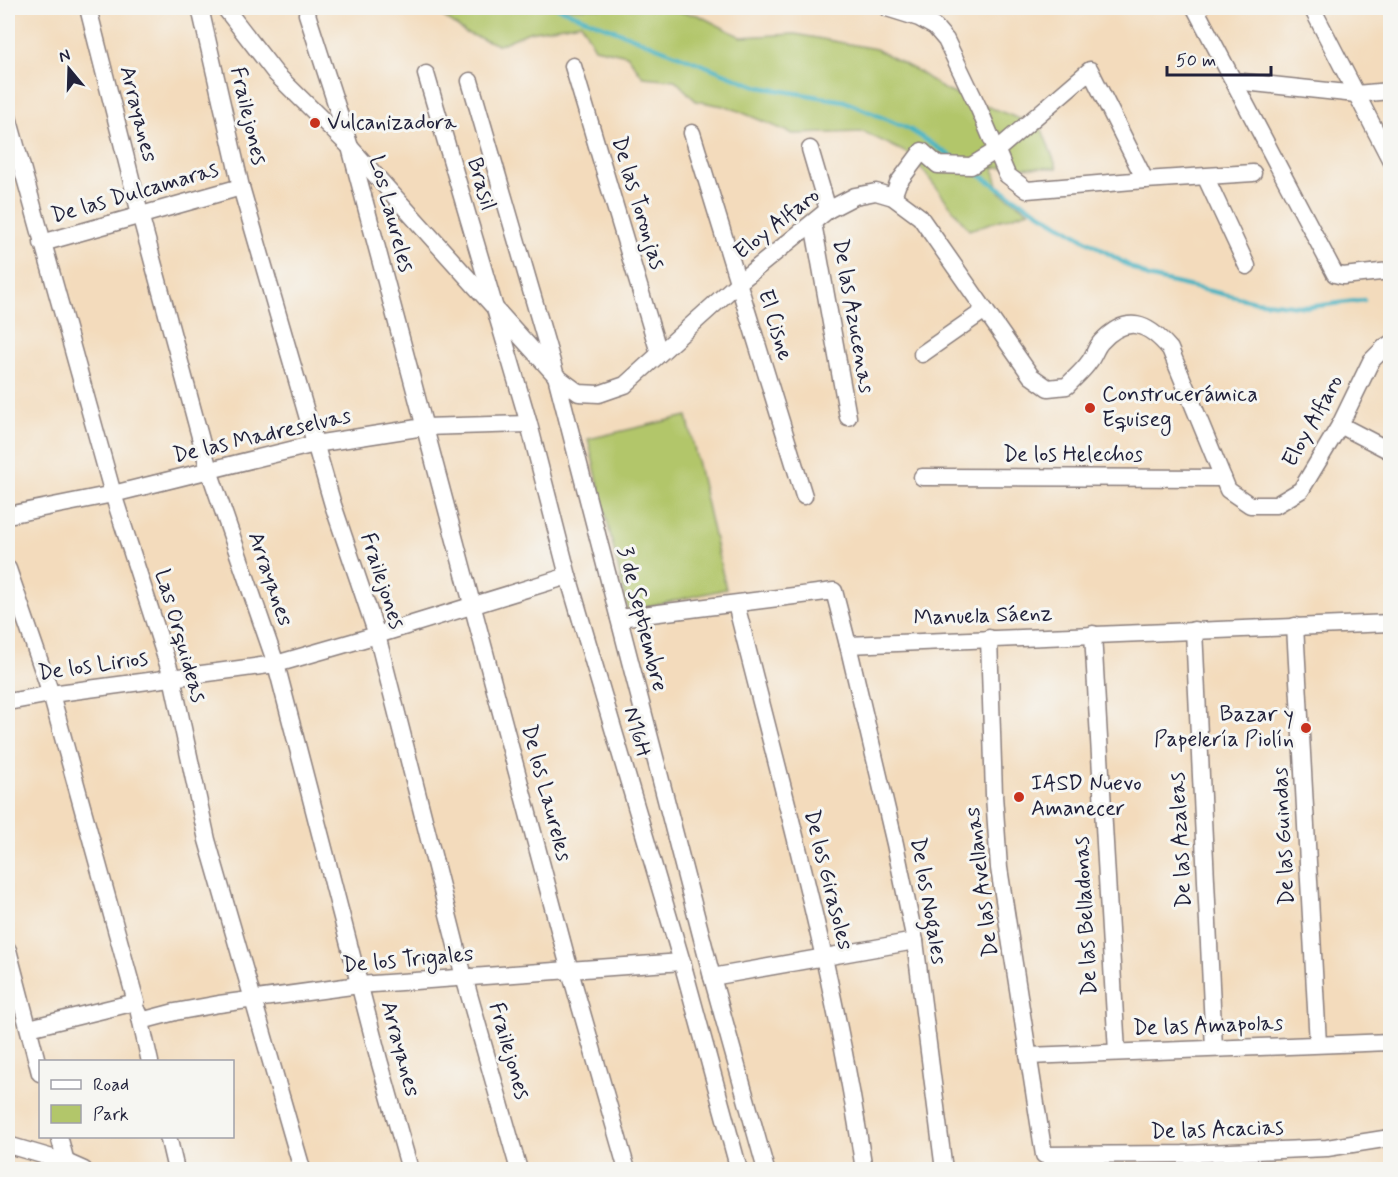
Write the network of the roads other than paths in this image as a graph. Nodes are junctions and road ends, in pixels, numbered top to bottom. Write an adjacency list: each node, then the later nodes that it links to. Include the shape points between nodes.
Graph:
1 (88, 8): 26 (street, Arrayanes)
2 (200, 8): 23 (street, Frailejones)
3 (225, 8): 16 (street, Eloy Alfaro, via 276,74)
4 (887, 8): 18 (street, via 919,18 935,27 946,40)
5 (1195, 8): 11 (street)
6 (1312, 8): 13 (street)
7 (307, 14): 16 (street, Los Laureles)
8 (573, 66): 35 (street, De las Toronjas)
9 (426, 74): 32 (street, Brasil)
10 (470, 81): 37 (street, 3 de Septiembre)
11 (1234, 81): 13 (street); 30 (street, via 1335,274)
12 (1390, 91): 13 (street)
13 (1356, 94): 19 (street)
14 (8, 117): 28 (street, Las Orquideas)
15 (692, 133): 31 (street, El Cisne)
16 (350, 147): 32 (street, Eloy Alfaro); 41 (street, Los Laureles)
17 (810, 149): 25 (street)
18 (997, 150): 22 (street, via 1007,175 1027,190); 22 (street, via 1090,70); 24 (street, via 971,166 938,165 922,151 898,183)
19 (1390, 156)
20 (1253, 174): 21 (street)
21 (1206, 178): 22 (street); 29 (street)
22 (1145, 180)
23 (241, 186): 26 (street, De las Dulcamaras); 42 (street, Frailejones)
24 (893, 197): 25 (street, Eloy Alfaro, via 876,192 855,196); 33 (street, Eloy Alfaro, via 921,217)
25 (828, 210): 27 (street, Eloy Alfaro)
26 (140, 214): 28 (street, De las Dulcamaras); 44 (street, Arrayanes)
27 (813, 223): 31 (street, Eloy Alfaro); 38 (street, De las Azucenas)
28 (42, 243): 47 (street, Las Orquideas)
29 (1247, 266)
30 (1390, 271)
31 (738, 283): 35 (street, Eloy Alfaro); 48 (street, El Cisne)
32 (493, 306): 37 (street, Eloy Alfaro); 39 (street, N16H)
33 (985, 310): 36 (street); 46 (street, Eloy Alfaro, via 1031,376 1048,388 1067,386 1100,343 1119,327 1139,324 1156,333 1170,349)
34 (1390, 344): 40 (street, Eloy Alfaro, via 1371,361)
35 (659, 353): 37 (street, Eloy Alfaro, via 625,385 599,394 579,393)
36 (922, 354)
37 (556, 376): 54 (street, 3 de Septiembre)
38 (848, 417)
39 (529, 424): 41 (street, De las Madreselvas); 51 (street, N16H)
40 (1340, 425): 43 (street); 46 (street, Eloy Alfaro, via 1301,490 1276,506 1250,506 1228,490)
41 (424, 427): 42 (street, De las Madreselvas); 53 (street, De los Laureles)
42 (315, 444): 44 (street, De las Madreselvas); 59 (street, Frailejones)
43 (1390, 451)
44 (209, 470): 47 (street, De las Madreselvas); 62 (street, Arrayanes)
45 (922, 477): 46 (street, De los Helechos)
46 (1223, 478)
47 (113, 494): 49 (street, De las Madreselvas); 63 (street, Las Orquideas)
48 (804, 496)
49 (8, 515)
50 (8, 569): 64 (street)
51 (568, 576): 53 (street, De los Lirios); 69 (street, N16H)
52 (736, 604): 54 (street); 61 (street, via 834,591); 68 (street, De los Girasoles)
53 (473, 606): 59 (street, De los Lirios); 70 (street, De los Laureles)
54 (619, 618): 72 (street, 3 de Septiembre)
55 (1390, 623): 56 (street, Manuela Sáenz)
56 (1295, 626): 57 (street, Manuela Sáenz); 79 (street, De las Guindas)
57 (1194, 630): 58 (street, Manuela Sáenz); 80 (street, De las Azaleas)
58 (1093, 634): 60 (street, Manuela Sáenz); 81 (street, De las Belladonas)
59 (377, 635): 62 (street, De los Lirios); 71 (street, Frailejones)
60 (989, 638): 61 (street, Manuela Sáenz); 82 (street, De las Avellanas, via 999,868)
61 (848, 645): 66 (street, De los Nogales)
62 (276, 664): 63 (street, De los Lirios); 73 (street, Arrayanes)
63 (172, 677): 64 (street, De los Lirios); 74 (street, Las Orquideas, via 207,840)
64 (51, 694): 65 (street, De los Lirios); 75 (street)
65 (8, 702)
66 (915, 940): 68 (street); 100 (street, De los Nogales)
67 (8, 950): 77 (street)
68 (824, 957): 72 (street); 99 (street, De los Girasoles)
69 (681, 962): 70 (street, De los Trigales); 97 (street, N16H)
70 (570, 971): 71 (street, De los Trigales); 96 (street, De los Laureles)
71 (465, 977): 73 (street, De los Trigales); 95 (street, Frailejones)
72 (712, 977): 98 (street, 3 de Septiembre)
73 (359, 985): 74 (street, De los Trigales); 91 (street, Arrayanes)
74 (254, 1000): 76 (street, De los Trigales); 92 (street, Las Orquideas)
75 (136, 1002): 76 (street); 77 (street)
76 (141, 1021): 83 (street)
77 (29, 1028): 84 (street)
78 (1390, 1042): 79 (street, De las Amapolas)
79 (1318, 1044): 80 (street, De las Amapolas)
80 (1214, 1048): 81 (street, De las Amapolas)
81 (1117, 1052): 82 (street, De las Amapolas)
82 (1028, 1056): 89 (street, De las Avellanas)
83 (150, 1060)
84 (39, 1069)
85 (59, 1138): 90 (street)
86 (168, 1138): 94 (street)
87 (1390, 1138): 89 (street, De las Acacias, via 1327,1149)
88 (8, 1145): 90 (street)
89 (1044, 1155)
90 (66, 1162): 93 (street)
91 (409, 1166)
92 (302, 1169)
93 (84, 1170)
94 (176, 1170)
95 (519, 1170)
96 (627, 1170)
97 (739, 1170)
98 (766, 1170)
99 (864, 1170)
100 (944, 1170)

